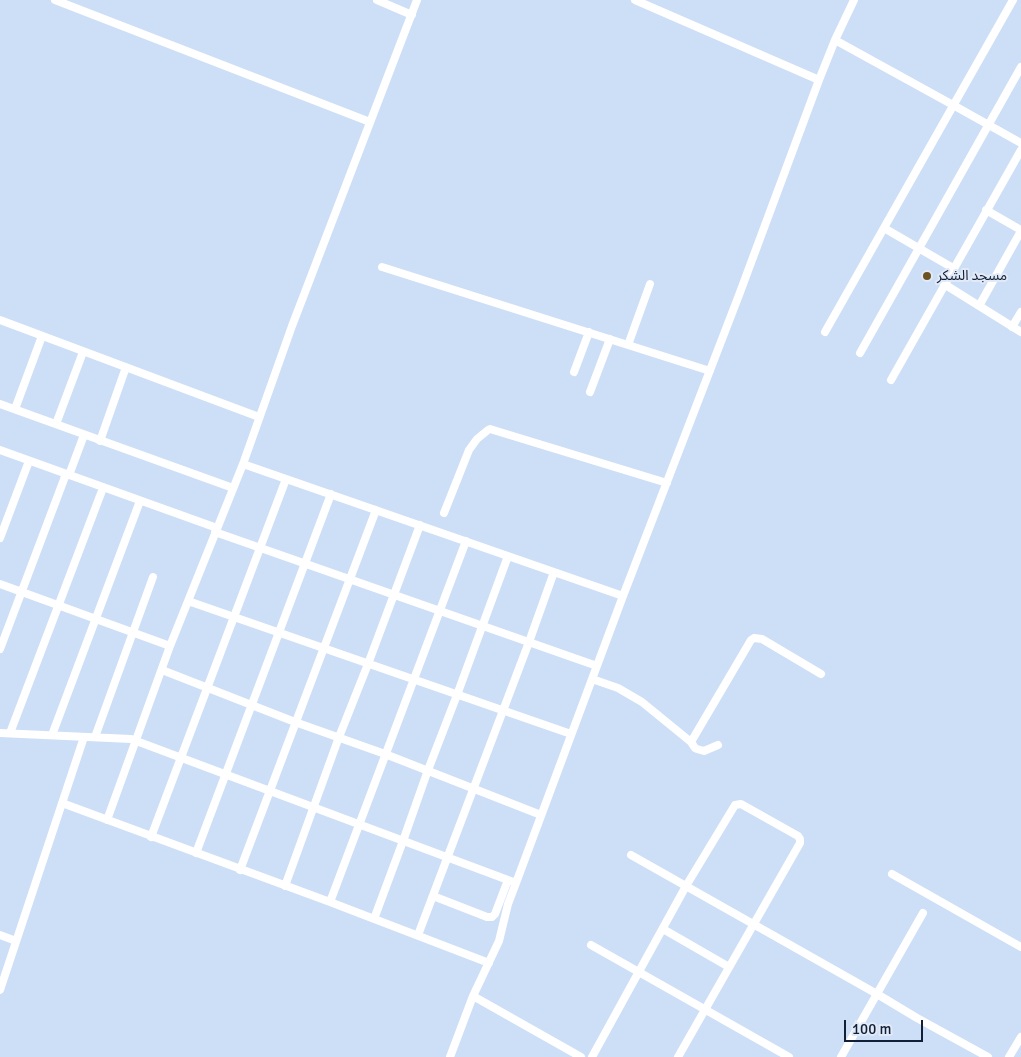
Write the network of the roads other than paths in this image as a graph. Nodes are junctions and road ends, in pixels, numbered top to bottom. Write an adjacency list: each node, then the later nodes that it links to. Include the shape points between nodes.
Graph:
1 (55, 0): 12 (street)
2 (376, 0): 7 (street)
3 (417, 0): 7 (street)
4 (635, 0): 10 (street)
5 (1013, 0): 11 (street)
6 (850, 1): 8 (street)
7 (412, 15): 12 (street)
8 (835, 40): 10 (street); 11 (street)
9 (1021, 66): 13 (street)
10 (819, 80): 37 (street)
11 (953, 105): 13 (street); 17 (street)
12 (370, 122): 43 (street)
13 (988, 125): 14 (street); 19 (street)
14 (1021, 143)
15 (1021, 150): 16 (street)
16 (986, 210): 18 (street); 21 (street)
17 (884, 228): 19 (street); 29 (street)
18 (1021, 230): 24 (street)
19 (918, 248): 21 (street); 35 (street)
20 (382, 267): 28 (street)
21 (953, 268): 23 (street)
22 (650, 284): 33 (street)
23 (944, 284): 24 (street); 39 (street)
24 (979, 306): 27 (street)
25 (1021, 312): 27 (street)
26 (0, 320): 31 (street)
27 (1012, 327): 30 (street)
28 (589, 332): 32 (street); 38 (street)
29 (825, 332)
30 (1021, 332)
31 (42, 336): 34 (street); 42 (street)
32 (610, 339): 33 (street); 40 (street)
33 (628, 345): 37 (street)
34 (84, 352): 36 (street); 44 (street)
35 (860, 353)
36 (126, 367): 43 (street); 46 (street)
37 (710, 371): 52 (street)
38 (574, 372)
39 (891, 380)
40 (590, 392)
41 (0, 404): 42 (street)
42 (15, 409): 44 (street)
43 (259, 417): 49 (street)
44 (56, 424): 45 (street)
45 (84, 435): 46 (street); 50 (street)
46 (100, 440): 54 (street)
47 (0, 450): 48 (street)
48 (29, 461): 50 (street); 61 (street)
49 (242, 464): 51 (street); 54 (street)
50 (68, 475): 53 (street); 70 (street)
51 (286, 479): 55 (street); 63 (street)
52 (667, 483): 58 (street, via 490,429 477,438 469,450); 72 (street)
53 (103, 488): 56 (street); 74 (street)
54 (233, 488): 60 (street)
55 (331, 494): 57 (street); 65 (street)
56 (140, 501): 60 (street); 77 (street)
57 (376, 510): 59 (street); 68 (street)
58 (444, 513)
59 (420, 525): 62 (street); 71 (street)
60 (216, 530): 63 (street); 73 (street)
61 (0, 538)
62 (466, 541): 64 (street); 75 (street)
63 (260, 548): 65 (street); 76 (street)
64 (508, 556): 66 (street); 78 (street)
65 (305, 564): 68 (street); 80 (street)
66 (554, 572): 72 (street); 81 (street)
67 (153, 577): 79 (street)
68 (349, 579): 71 (street); 83 (street)
69 (0, 584): 70 (street)
70 (22, 592): 74 (street); 84 (street)
71 (394, 595): 75 (street); 85 (street)
72 (623, 596): 86 (street)
73 (188, 601): 76 (street); 82 (street)
74 (58, 606): 77 (street); 97 (street)
75 (440, 611): 78 (street); 90 (street)
76 (234, 618): 80 (street); 91 (street)
77 (96, 619): 79 (street); 99 (street)
78 (483, 626): 81 (street); 92 (street)
79 (133, 633): 82 (street); 101 (street)
80 (279, 633): 83 (street); 93 (street)
81 (529, 642): 86 (street); 94 (street)
82 (170, 646): 87 (street)
83 (323, 648): 85 (street); 95 (street)
84 (0, 649)
85 (368, 664): 90 (street); 102 (street)
86 (597, 666): 89 (street)
87 (162, 670): 91 (street); 103 (street)
88 (820, 674): 104 (street, via 762,639 754,638)
89 (592, 679): 98 (street); 104 (street, via 628,693)
90 (414, 680): 92 (street); 106 (street)
91 (207, 688): 93 (street); 107 (street)
92 (457, 695): 94 (street); 108 (street)
93 (252, 705): 95 (street); 109 (street)
94 (503, 710): 98 (street); 110 (street)
95 (295, 722): 102 (street); 111 (street)
96 (0, 733): 97 (street)
97 (10, 733): 99 (street)
98 (571, 734): 114 (street)
99 (52, 735): 100 (street)
100 (84, 737): 101 (street); 112 (street)
101 (95, 737): 103 (street)
102 (339, 737): 106 (street); 113 (street)
103 (137, 740): 107 (street); 115 (street)
104 (691, 742): 105 (street, via 700,750)
105 (718, 745)
106 (385, 754): 108 (street); 116 (street)
107 (181, 757): 109 (street); 117 (street)
108 (428, 770): 110 (street); 118 (street)
109 (226, 774): 111 (street); 119 (street)
110 (473, 788): 114 (street); 121 (street)
111 (270, 790): 113 (street); 122 (street)
112 (62, 803): 115 (street); 135 (street)
113 (314, 807): 116 (street); 125 (street)
114 (541, 815): 124 (street)
115 (107, 820): 117 (street)
116 (359, 824): 118 (street); 128 (street)
117 (151, 837): 119 (street)
118 (403, 841): 121 (street); 130 (street)
119 (196, 853): 122 (street)
120 (631, 855): 126 (street)
121 (448, 858): 124 (street); 127 (street)
122 (240, 870): 125 (street)
123 (892, 874): 137 (street)
124 (512, 882): 127 (street, via 492,917); 138 (street, via 498,941)
125 (285, 886): 128 (street)
126 (686, 886): 131 (street); 131 (street, via 735,805 743,805 767,818 798,836 800,843); 132 (street)
127 (433, 896): 134 (street)
128 (330, 902): 130 (street)
129 (923, 913): 142 (street)
130 (374, 919): 134 (street)
131 (753, 924): 139 (street); 142 (street)
132 (663, 929): 139 (street); 140 (street)
133 (0, 935): 135 (street)
134 (418, 935): 138 (street)
135 (16, 941): 141 (street)
136 (591, 945): 140 (street)
137 (1021, 948)
138 (488, 963): 143 (street)
139 (729, 968): 144 (street)
140 (639, 972): 144 (street); 148 (street)
141 (0, 990)
142 (878, 994): 151 (street); 152 (street)
143 (473, 996): 146 (street); 147 (street)
144 (705, 1009): 149 (street); 150 (street)
145 (1021, 1037): 153 (street)
146 (450, 1057)
147 (581, 1057)
148 (592, 1057)
149 (678, 1057)
150 (790, 1057)
151 (841, 1057)
152 (988, 1057)
153 (1009, 1057)

